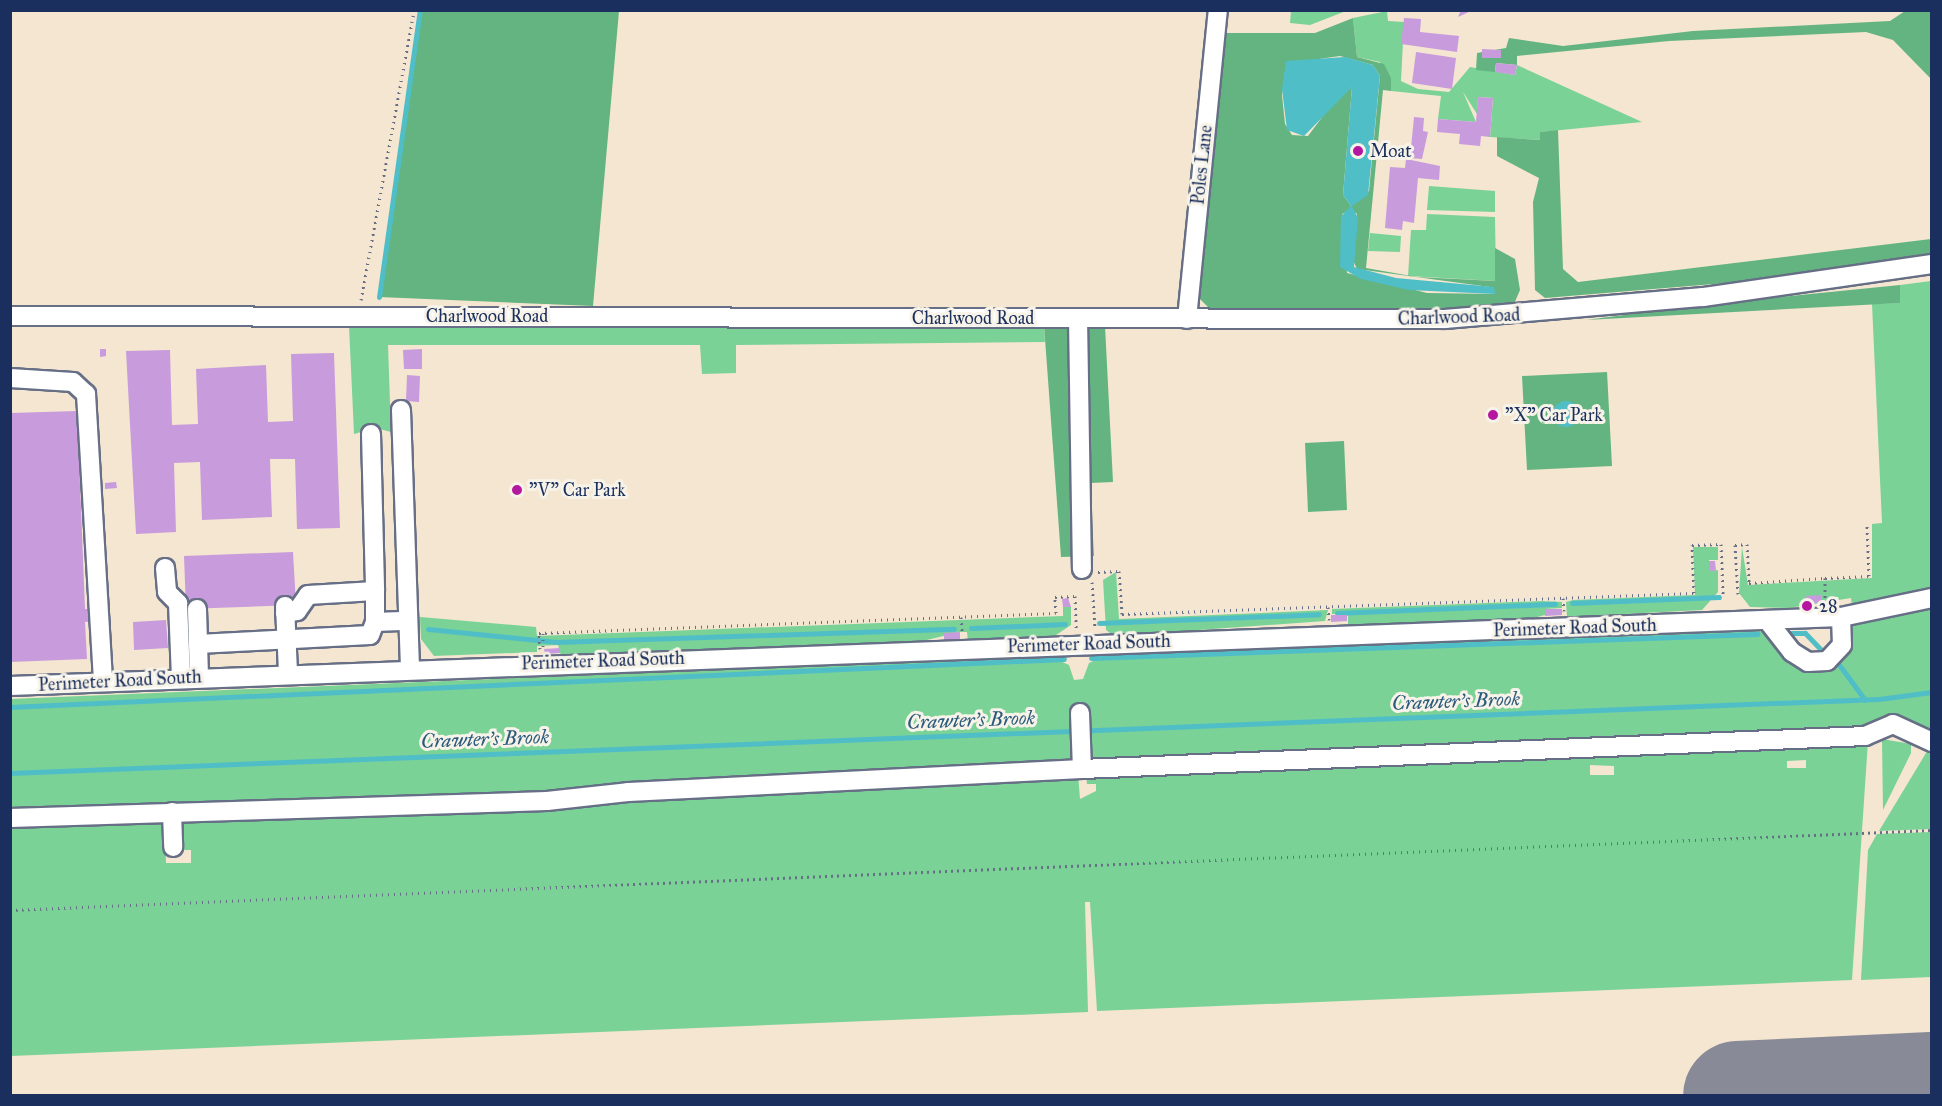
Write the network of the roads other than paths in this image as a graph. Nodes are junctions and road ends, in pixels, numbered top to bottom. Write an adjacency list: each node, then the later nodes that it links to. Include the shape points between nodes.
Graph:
1 (1218, 10): 5 (street, Poles Lane)
2 (1932, 264): 5 (street, Charlwood Road, via 1703,297 1531,314 1297,322)
3 (10, 316): 4 (street, Charlwood Road)
4 (1078, 318): 5 (street, Charlwood Road); 10 (street)
5 (1186, 319)
6 (10, 378): 23 (street, via 73,382 86,394)
7 (401, 410): 15 (street)
8 (371, 434): 11 (street)
9 (165, 568): 22 (street, via 167,592 177,603)
10 (1082, 569)
11 (375, 591): 17 (street); 18 (street, via 308,595 297,611 285,609)
12 (1932, 598): 14 (street, Perimeter Road South)
13 (196, 609): 19 (street)
14 (1841, 617): 16 (street, Perimeter Road South); 16 (street, via 1842,645 1819,663 1795,655)
15 (408, 621): 17 (street); 20 (street)
16 (1768, 621): 20 (street, Perimeter Road South)
17 (375, 622): 18 (street, via 370,635)
18 (286, 640): 19 (street); 21 (street)
19 (198, 644): 22 (street)
20 (410, 668): 21 (street, Perimeter Road South)
21 (288, 672): 22 (street, Perimeter Road South)
22 (190, 677): 23 (street, Perimeter Road South)
23 (103, 681): 24 (street, Perimeter Road South)
24 (10, 686)
25 (1080, 713): 27 (street)
26 (1932, 742): 27 (street, via 1893,724 1865,736)
27 (1082, 769): 28 (street, via 547,801)
28 (172, 812): 29 (street); 30 (street)
29 (10, 818)
30 (173, 847)

